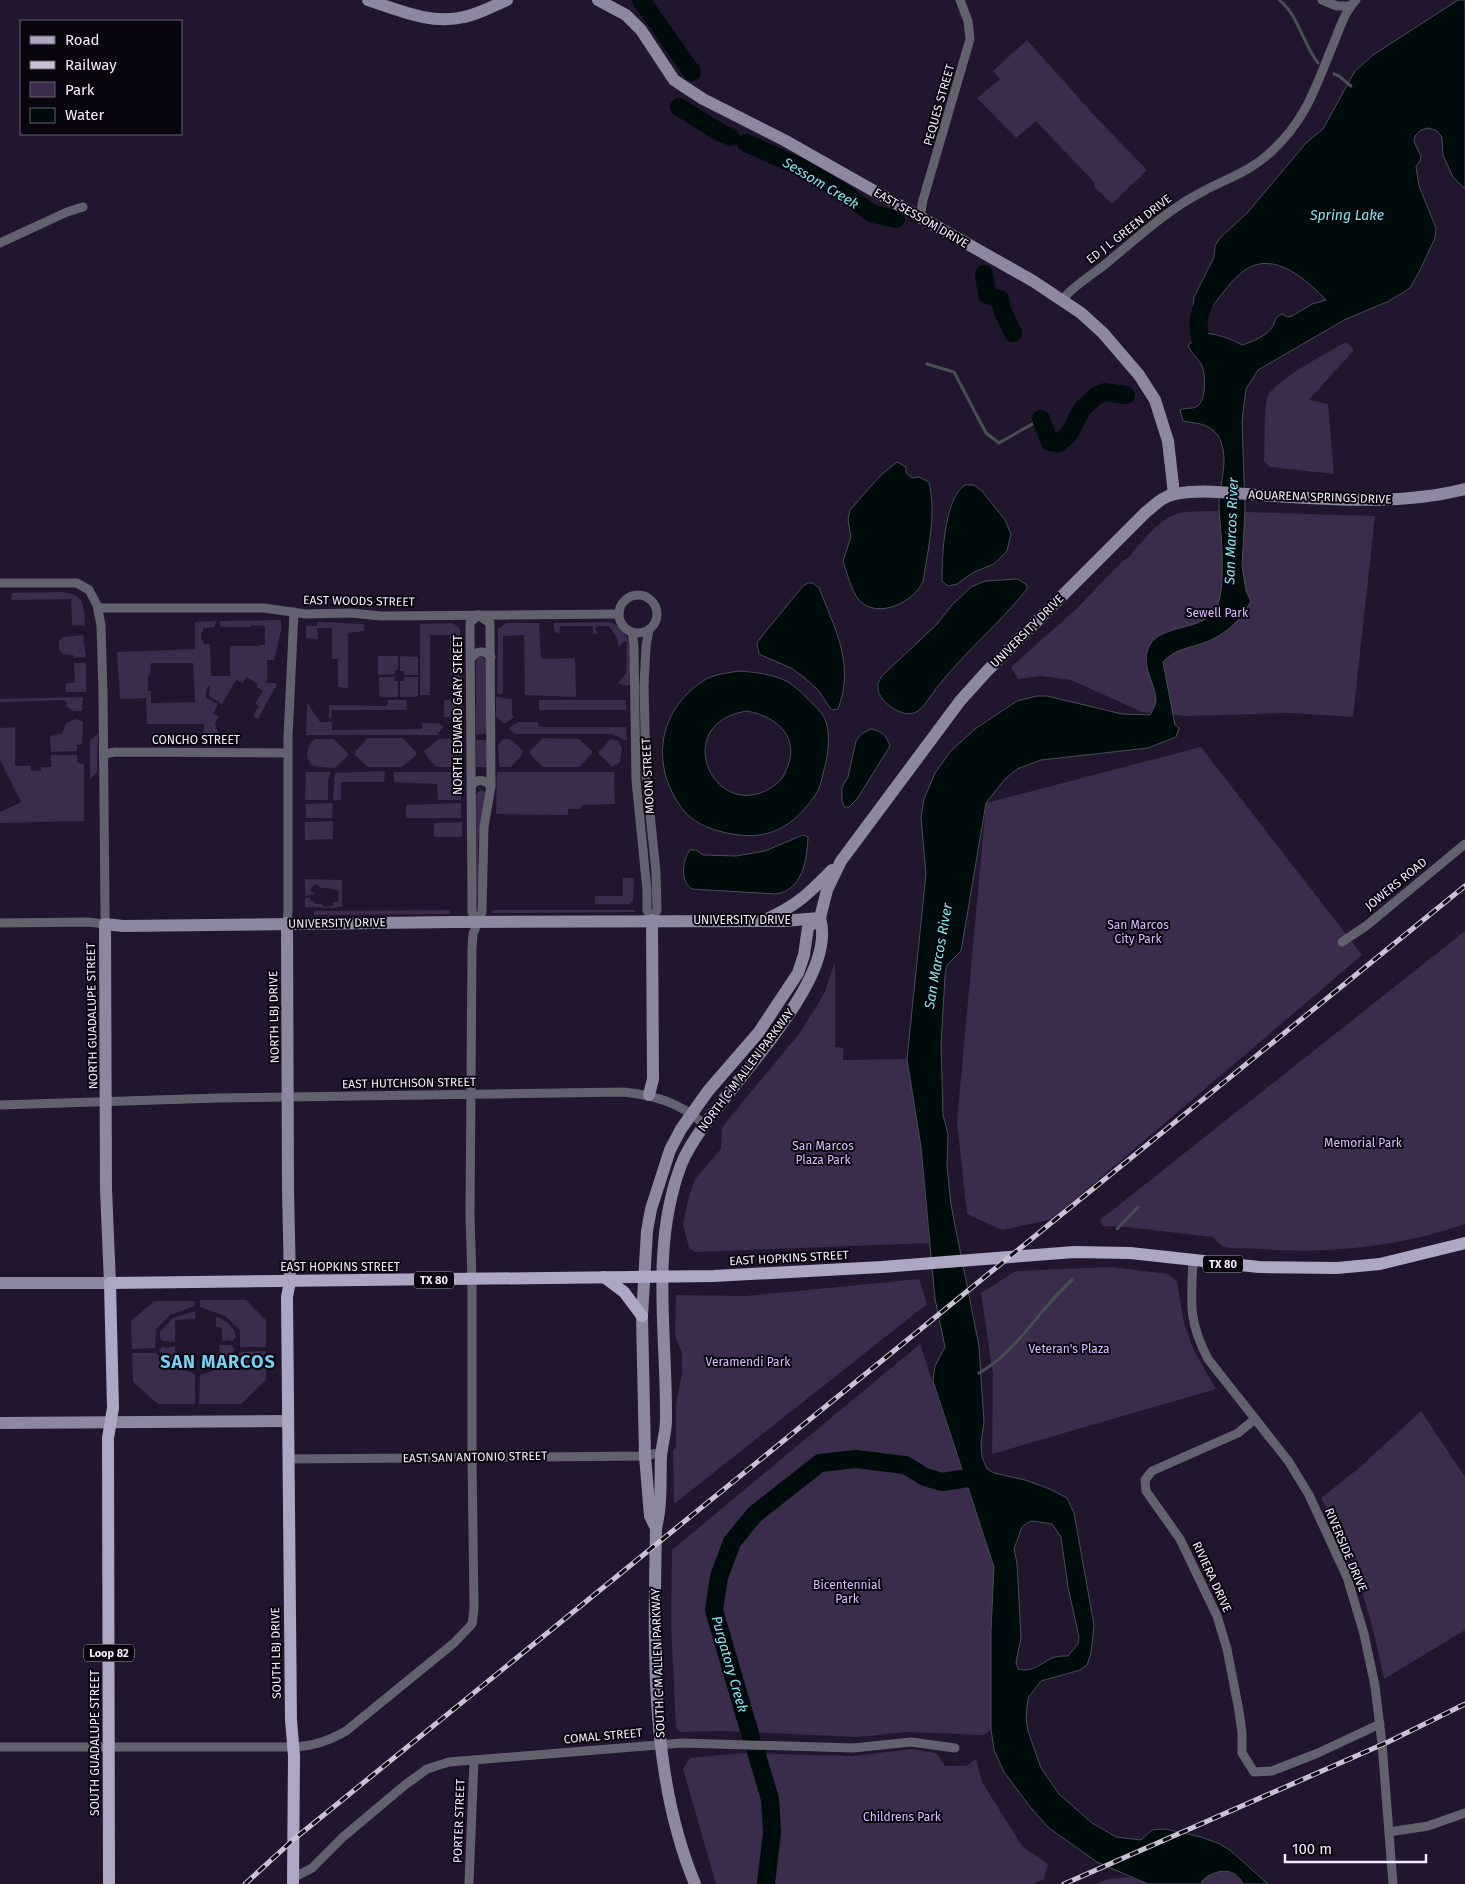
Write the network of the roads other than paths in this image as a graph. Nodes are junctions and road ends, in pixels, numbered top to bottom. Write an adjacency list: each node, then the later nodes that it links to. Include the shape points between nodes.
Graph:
1 (368, 0): 2 (main road, via 408,13 442,19 473,15)
2 (507, 0)
3 (598, 0): 8 (main road, EAST SESSOM DRIVE, via 626,15 642,30 674,80)
4 (960, 0): 8 (street, PEQUES STREET, via 968,21 970,39)
5 (1322, 0): 6 (street, via 1337,6)
6 (1353, 3): 10 (street, ED J L GREEN DRIVE, via 1307,107 1293,129 1240,175 1177,206 1070,290)
7 (82, 207): 9 (street)
8 (920, 217): 10 (main road, EAST SESSOM DRIVE)
9 (0, 243)
10 (1062, 300): 12 (main road, EAST SESSOM DRIVE, via 1103,334 1149,389 1168,441)
11 (1465, 489): 12 (main road, AQUARENA SPRINGS DRIVE, via 1418,498 1380,500 1204,492)
12 (1174, 494): 27 (main road, UNIVERSITY DRIVE, via 1160,500 1146,512 982,677 942,723)
13 (0, 583): 14 (street, via 77,582 89,590)
14 (99, 608): 15 (street, EAST WOODS STREET, via 264,608); 23 (street, NORTH GUADALUPE STREET)
15 (294, 612): 17 (street, EAST WOODS STREET, via 381,616); 22 (street, NORTH LBJ DRIVE)
16 (619, 614): 17 (street, EAST WOODS STREET); 18 (street, via 629,598 648,597 656,610 655,622); 19 (street)
17 (478, 615): 20 (street, via 490,623); 21 (street, NORTH EDWARD GARY STREET, via 470,622)
18 (649, 630): 19 (street); 29 (street, MOON STREET, via 644,686 646,774 656,872 657,910)
19 (632, 632): 29 (street, MOON STREET, via 636,780 647,910)
20 (491, 657): 21 (street, via 480,652); 24 (street)
21 (471, 658): 25 (street, NORTH EDWARD GARY STREET)
22 (288, 753): 23 (street, CONCHO STREET); 33 (street, NORTH LBJ DRIVE)
23 (104, 754): 34 (street, NORTH GUADALUPE STREET)
24 (491, 786): 25 (street, via 480,780); 32 (street, via 484,827 482,912)
25 (471, 787): 32 (street, NORTH EDWARD GARY STREET, via 472,912)
26 (1465, 844): 35 (street, JOWERS ROAD)
27 (841, 861): 28 (main road, UNIVERSITY DRIVE, via 827,890); 30 (main road, via 802,900)
28 (820, 918): 30 (main road, UNIVERSITY DRIVE); 36 (main road, NORTH C M ALLEN PARKWAY, via 808,927 798,973 759,1032); 37 (main road, NORTH C M ALLEN PARKWAY, via 823,929 821,945 811,978 785,1020)
29 (652, 920): 30 (main road, UNIVERSITY DRIVE); 32 (main road, UNIVERSITY DRIVE); 39 (main road, MOON STREET)
30 (761, 921)
31 (0, 922): 34 (street)
32 (477, 922): 33 (main road, UNIVERSITY DRIVE); 38 (street, via 472,948)
33 (286, 923): 34 (main road, UNIVERSITY DRIVE); 40 (main road, NORTH LBJ DRIVE)
34 (105, 924): 41 (main road, NORTH GUADALUPE STREET / Loop 82)
35 (1342, 942)
36 (728, 1067): 37 (main road); 43 (main road, NORTH C M ALLEN PARKWAY)
37 (741, 1079): 44 (main road, NORTH C M ALLEN PARKWAY)
38 (470, 1095): 39 (street, EAST HUTCHISON STREET, via 624,1092); 40 (street, EAST HUTCHISON STREET); 52 (street)
39 (650, 1095): 43 (street, EAST HUTCHISON STREET)
40 (288, 1097): 41 (street, EAST HUTCHISON STREET); 53 (main road, NORTH LBJ DRIVE)
41 (106, 1102): 42 (street, EAST HUTCHISON STREET); 55 (main road, NORTH GUADALUPE STREET / Loop 82)
42 (0, 1104)
43 (692, 1113): 44 (street, EAST HUTCHISON STREET); 45 (main road, NORTH C M ALLEN PARKWAY, via 670,1150)
44 (704, 1124): 46 (main road, NORTH C M ALLEN PARKWAY, via 690,1146)
45 (659, 1179): 46 (main road); 50 (main road, NORTH C M ALLEN PARKWAY, via 648,1224)
46 (674, 1185): 49 (main road, NORTH C M ALLEN PARKWAY, via 664,1234)
47 (1465, 1243): 48 (main road, EAST HOPKINS STREET / TX 80, via 1380,1264 1337,1268 1284,1268)
48 (1193, 1261): 49 (main road, EAST HOPKINS STREET / TX 80, via 1130,1253 1074,1252 882,1267); 57 (street, RIVERSIDE DRIVE, via 1191,1312 1199,1342 1208,1359)
49 (662, 1276): 50 (main road, EAST HOPKINS STREET / TX 80); 61 (main road, NORTH C M ALLEN PARKWAY, via 666,1420)
50 (645, 1277): 51 (main road, EAST HOPKINS STREET / TX 80); 56 (main road, NORTH C M ALLEN PARKWAY)
51 (604, 1278): 52 (main road, EAST HOPKINS STREET / TX 80); 56 (main road, via 624,1292)
52 (472, 1279): 53 (main road, EAST HOPKINS STREET / TX 80); 63 (street)
53 (290, 1281): 55 (main road, EAST HOPKINS STREET / TX 80); 58 (main road, NORTH LBJ DRIVE, via 287,1297)
54 (0, 1283): 55 (main road)
55 (110, 1283): 60 (main road, NORTH GUADALUPE STREET / Loop 82)
56 (642, 1316): 62 (main road, NORTH C M ALLEN PARKWAY)
57 (1255, 1419): 66 (street, RIVERSIDE DRIVE, via 1289,1462 1309,1495 1347,1577 1364,1634); 66 (street, RIVIERA DRIVE, via 1238,1433 1152,1471 1145,1480 1146,1491 1180,1539 1217,1616 1239,1711 1242,1753 1254,1772 1272,1771)
58 (288, 1422): 60 (main road); 64 (main road, SOUTH LBJ DRIVE)
59 (0, 1423): 60 (main road)
60 (111, 1423): 69 (main road, SOUTH GUADALUPE STREET / Loop 82, via 108,1438)
61 (662, 1452): 62 (street, EAST SAN ANTONIO STREET); 65 (main road, SOUTH C M ALLEN PARKWAY)
62 (645, 1456): 63 (street, EAST SAN ANTONIO STREET); 65 (main road, SOUTH C M ALLEN PARKWAY, via 650,1516)
63 (472, 1458): 64 (street, EAST SAN ANTONIO STREET); 70 (street, via 472,1624 454,1643 346,1731 327,1742)
64 (288, 1459): 70 (main road, SOUTH LBJ DRIVE)
65 (656, 1528): 67 (main road, SOUTH C M ALLEN PARKWAY, via 656,1681)
66 (1380, 1724): 74 (street, RIVERSIDE DRIVE)
67 (661, 1744): 71 (street, COMAL STREET, via 853,1748 911,1742); 72 (street, COMAL STREET); 78 (main road, SOUTH C M ALLEN PARKWAY, via 672,1811)
68 (0, 1747): 69 (street)
69 (108, 1747): 70 (street); 76 (main road, SOUTH GUADALUPE STREET / Loop 82)
70 (293, 1747): 75 (main road, SOUTH LBJ DRIVE)
71 (956, 1748)
72 (474, 1760): 75 (street, COMAL STREET, via 448,1762 427,1769); 77 (street, PORTER STREET)
73 (1465, 1813): 74 (street, via 1428,1826)
74 (1389, 1832): 79 (street, RIVERSIDE DRIVE)
75 (293, 1881)
76 (109, 1884)
77 (469, 1884)
78 (695, 1884)
79 (1393, 1884)

